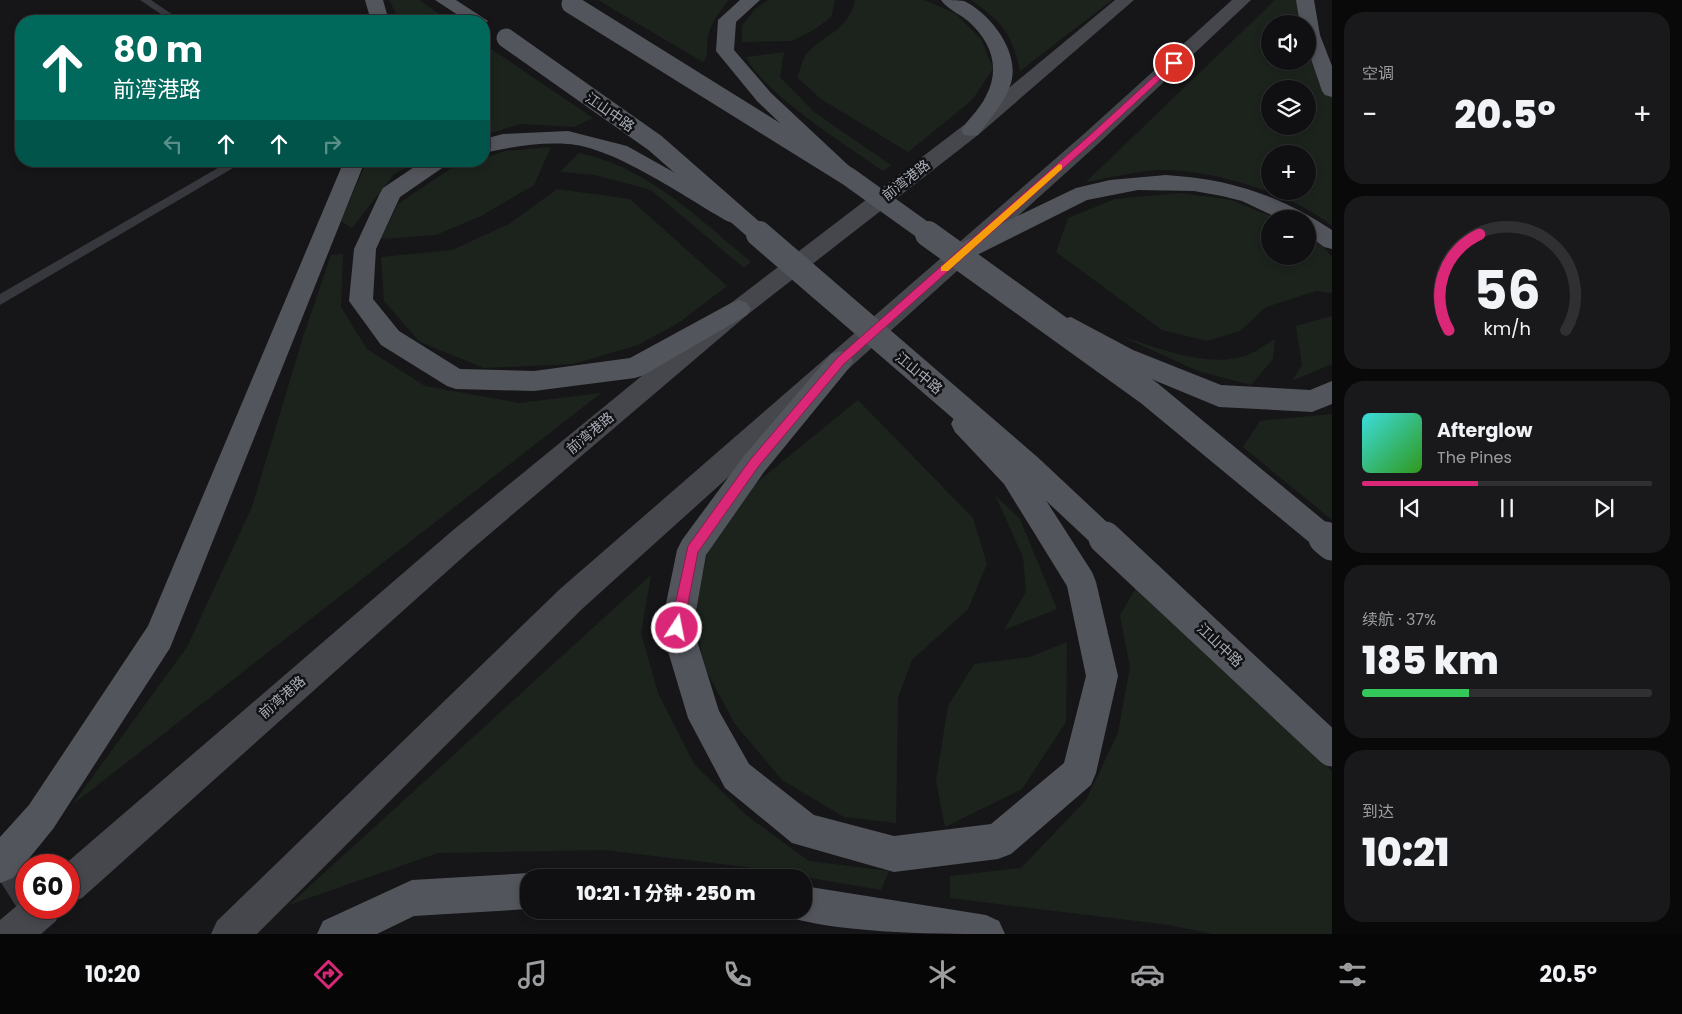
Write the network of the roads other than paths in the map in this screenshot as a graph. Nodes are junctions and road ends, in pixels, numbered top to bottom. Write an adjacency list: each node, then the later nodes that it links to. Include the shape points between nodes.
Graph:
1 (145, 0): 10 (lane)
2 (374, 0): 11 (main road)
3 (444, 0): 12 (main road)
4 (751, 0): 20 (main road, bridge, via 727,20 725,51 764,97)
5 (950, 0): 15 (main road, via 970,11 994,37 1004,68 997,95)
6 (1125, 0): 15 (main road, 前湾港路)
7 (1242, 0): 25 (main road)
8 (1305, 0): 14 (main road, via 1311,35)
9 (568, 2): 20 (main road, bridge)
10 (168, 15)
11 (378, 15)
12 (469, 15)
13 (490, 28): 22 (main road, 江山中路, bridge, via 655,143)
14 (1332, 91)
15 (971, 130): 28 (main road, 前湾港路)
16 (490, 144): 22 (main road, bridge, via 568,137 620,150)
17 (229, 167): 27 (lane)
18 (353, 167): 34 (main road, via 159,637 42,817)
19 (429, 167): 28 (main road, via 390,193 365,249 361,301 390,338 456,378 534,381 635,368)
20 (849, 178): 26 (main road, bridge)
21 (1283, 210): 25 (main road, via 1234,191 1179,182 1125,185 1083,193)
22 (743, 220): 29 (main road, 江山中路, bridge)
23 (1316, 230): 24 (main road)
24 (1332, 241)
25 (965, 251): 30 (main road)
26 (991, 280): 31 (main road, bridge, via 1124,357 1219,396 1312,401); 32 (main road, bridge, via 1149,393)
27 (0, 300)
28 (739, 309): 35 (main road, 前湾港路, via 462,540)
29 (895, 353): 30 (main road, bridge, via 1014,475 1081,582 1102,676 1079,773 998,841 894,854 805,830 737,776 705,718 677,628 692,550 754,464); 33 (main road, 江山中路, bridge, via 1028,466)
30 (840, 361): 39 (main road, via 571,599)
31 (1332, 392)
32 (1332, 544)
33 (1332, 750)
34 (0, 864): 36 (lane)
35 (80, 875)
36 (15, 890)
37 (520, 892): 40 (main road, via 412,898)
38 (812, 906): 41 (main road)
39 (230, 934)
40 (336, 934)
41 (986, 934)

